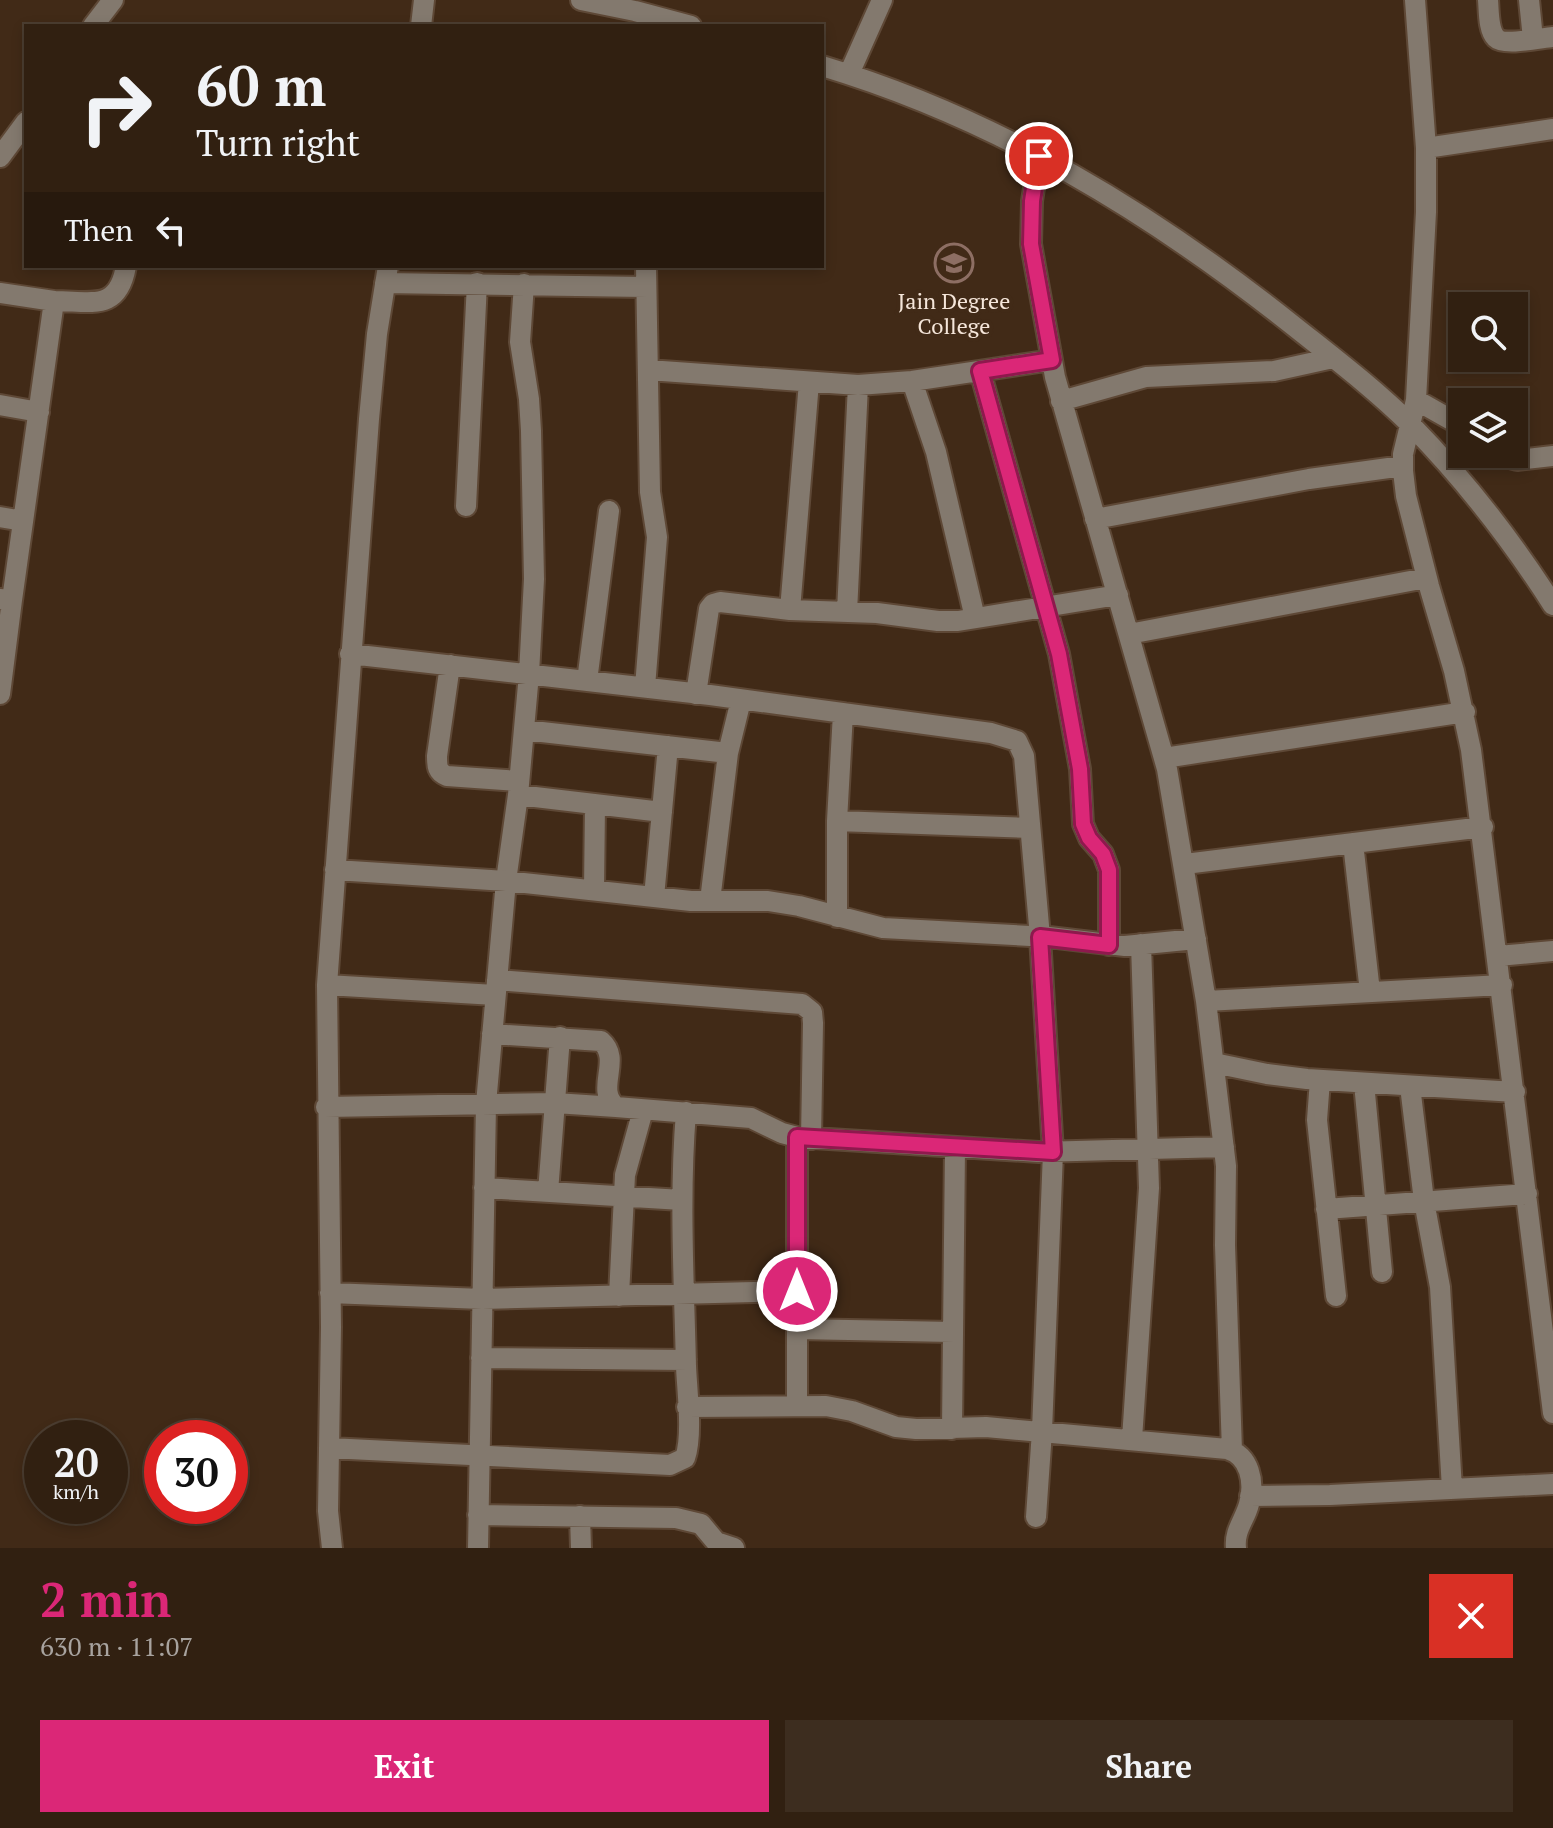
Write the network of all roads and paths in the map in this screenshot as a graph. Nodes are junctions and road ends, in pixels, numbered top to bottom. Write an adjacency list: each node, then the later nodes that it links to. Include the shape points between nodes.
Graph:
1 (113, 0): 8 (street)
2 (424, 0): 9 (street)
3 (581, 0): 10 (street)
4 (882, 0): 13 (street)
5 (1415, 0): 16 (street)
6 (1488, 0): 11 (street, via 1494,37 1504,42)
7 (1529, 0): 11 (street)
8 (97, 24)
9 (421, 24)
10 (684, 24)
11 (1543, 38)
12 (824, 67): 13 (street)
13 (849, 74): 17 (street, via 931,105)
14 (24, 125): 18 (street)
15 (1553, 129): 16 (street)
16 (1426, 148): 34 (street)
17 (1039, 156): 27 (street, via 1223,270); 28 (street, via 1031,244)
18 (0, 157)
19 (126, 268): 26 (street, via 121,288 109,299)
20 (646, 268): 24 (street)
21 (386, 274): 22 (street); 57 (street)
22 (477, 283): 23 (street); 43 (street)
23 (524, 284): 24 (street); 59 (street, via 520,342 529,399 534,553)
24 (646, 287): 29 (street)
25 (0, 293): 26 (street)
26 (54, 301): 37 (street)
27 (1333, 358): 35 (street, via 1274,371 1146,377); 39 (street)
28 (1052, 360): 30 (street); 35 (street)
29 (648, 370): 32 (street); 62 (street, via 650,492 657,537)
30 (980, 371): 31 (street); 52 (street)
31 (912, 381): 33 (street); 55 (street, via 936,452)
32 (809, 382): 33 (street); 53 (street)
33 (858, 385): 54 (street)
34 (1416, 400): 38 (street); 39 (street)
35 (1061, 401): 46 (street)
36 (0, 405): 37 (street)
37 (39, 412): 47 (street)
38 (1448, 418)
39 (1410, 424): 42 (street); 51 (street, via 1503,531)
40 (1553, 456): 41 (street)
41 (1528, 459)
42 (1403, 466): 46 (street); 48 (street)
43 (466, 506)
44 (609, 511): 60 (street)
45 (0, 517): 47 (street)
46 (1095, 519): 49 (street)
47 (23, 521): 50 (street)
48 (1426, 578): 56 (street); 65 (street)
49 (1118, 595): 52 (street); 56 (street)
50 (6, 600): 61 (street)
51 (1553, 605)
52 (1046, 606): 55 (street); 88 (street, via 1080,769 1083,824 1109,870)
53 (790, 610): 54 (street); 63 (street, via 713,604)
54 (847, 612): 55 (street, via 938,621)
55 (975, 618)
56 (1129, 634): 70 (street)
57 (350, 654): 58 (street); 79 (street)
58 (450, 665): 59 (street); 71 (street, via 437,767 447,776)
59 (529, 674): 60 (street); 67 (street)
60 (587, 681): 62 (street)
61 (1, 685)
62 (645, 687): 63 (street)
63 (696, 694): 64 (street)
64 (741, 700): 66 (street); 69 (street)
65 (1465, 712): 70 (street); 75 (street)
66 (843, 713): 74 (street); 76 (street, via 1011,737 1024,756)
67 (524, 730): 68 (street); 71 (street)
68 (668, 746): 69 (street); 73 (street)
69 (728, 753): 83 (street)
70 (1164, 758): 78 (street)
71 (519, 788): 72 (street); 80 (street)
72 (595, 804): 73 (street); 81 (street)
73 (662, 812): 82 (street)
74 (837, 821): 76 (street); 84 (street)
75 (1483, 827): 77 (street); 90 (street)
76 (1030, 828): 85 (street)
77 (1353, 843): 78 (street); 94 (street)
78 (1185, 864): 86 (street)
79 (335, 870): 80 (street); 91 (street)
80 (506, 881): 81 (street); 93 (street)
81 (594, 890): 82 (street)
82 (654, 897): 83 (street)
83 (710, 901): 84 (street, via 768,901)
84 (837, 917): 85 (street, via 883,928)
85 (1040, 937): 88 (street); 113 (street)
86 (1196, 939): 87 (street); 95 (street)
87 (1141, 944): 88 (street); 112 (street)
88 (1109, 945)
89 (1553, 951): 90 (street)
90 (1498, 956): 92 (street)
91 (327, 985): 93 (street); 105 (street)
92 (1502, 985): 94 (street); 102 (street)
93 (496, 988): 96 (street); 109 (street, via 802,1004 812,1012 813,1023)
94 (1370, 992): 95 (street)
95 (1206, 1001): 98 (street)
96 (492, 1034): 97 (street); 104 (street)
97 (560, 1037): 103 (street); 106 (street, via 592,1039 606,1046 611,1059 607,1094)
98 (1214, 1063): 99 (street); 111 (street)
99 (1320, 1080): 100 (street); 121 (street, via 1317,1106)
100 (1364, 1083): 101 (street); 120 (street)
101 (1410, 1086): 102 (street); 119 (street)
102 (1515, 1092): 116 (street)
103 (555, 1103): 104 (street); 106 (street); 115 (street)
104 (486, 1104): 105 (street); 114 (street)
105 (326, 1107): 124 (street)
106 (616, 1107): 107 (street)
107 (643, 1110): 108 (street); 117 (street)
108 (686, 1112): 109 (street, via 751,1118); 118 (street)
109 (804, 1138): 110 (street); 123 (street)
110 (955, 1147): 113 (street); 130 (street)
111 (1224, 1147): 112 (street); 140 (street)
112 (1149, 1149): 113 (street); 138 (street)
113 (1053, 1152): 137 (street)
114 (484, 1188): 115 (street); 128 (street)
115 (548, 1192): 117 (street)
116 (1527, 1194): 119 (street); 135 (street)
117 (623, 1196): 118 (street); 126 (street)
118 (682, 1200): 125 (street)
119 (1424, 1201): 120 (street); 143 (street, via 1440,1287)
120 (1376, 1205): 121 (street); 122 (street)
121 (1326, 1209): 127 (street)
122 (1382, 1272)
123 (797, 1291): 125 (street); 129 (street)
124 (330, 1293): 128 (street); 139 (street)
125 (684, 1293): 126 (street); 132 (street)
126 (619, 1296): 128 (street)
127 (1336, 1296)
128 (482, 1299): 131 (street)
129 (797, 1329): 130 (street); 133 (street)
130 (953, 1332): 136 (street)
131 (481, 1358): 132 (street); 141 (street)
132 (686, 1360): 134 (street)
133 (797, 1405): 134 (street); 136 (street, via 839,1408 896,1427)
134 (687, 1407): 141 (street, via 685,1458 670,1465)
135 (1553, 1413)
136 (952, 1429): 137 (street)
137 (1042, 1431): 138 (street); 147 (street)
138 (1132, 1439): 140 (street)
139 (329, 1448): 141 (street); 148 (street)
140 (1232, 1451): 144 (street, via 1247,1465)
141 (480, 1454): 145 (street)
142 (1553, 1484): 143 (street)
143 (1452, 1489): 144 (street)
144 (1250, 1496): 152 (street)
145 (478, 1515): 146 (street); 149 (street)
146 (580, 1516): 150 (street); 151 (street, via 690,1520 701,1524 716,1542)
147 (1036, 1517)
148 (332, 1548)
149 (478, 1548)
150 (581, 1548)
151 (734, 1548)
152 (1236, 1548)

